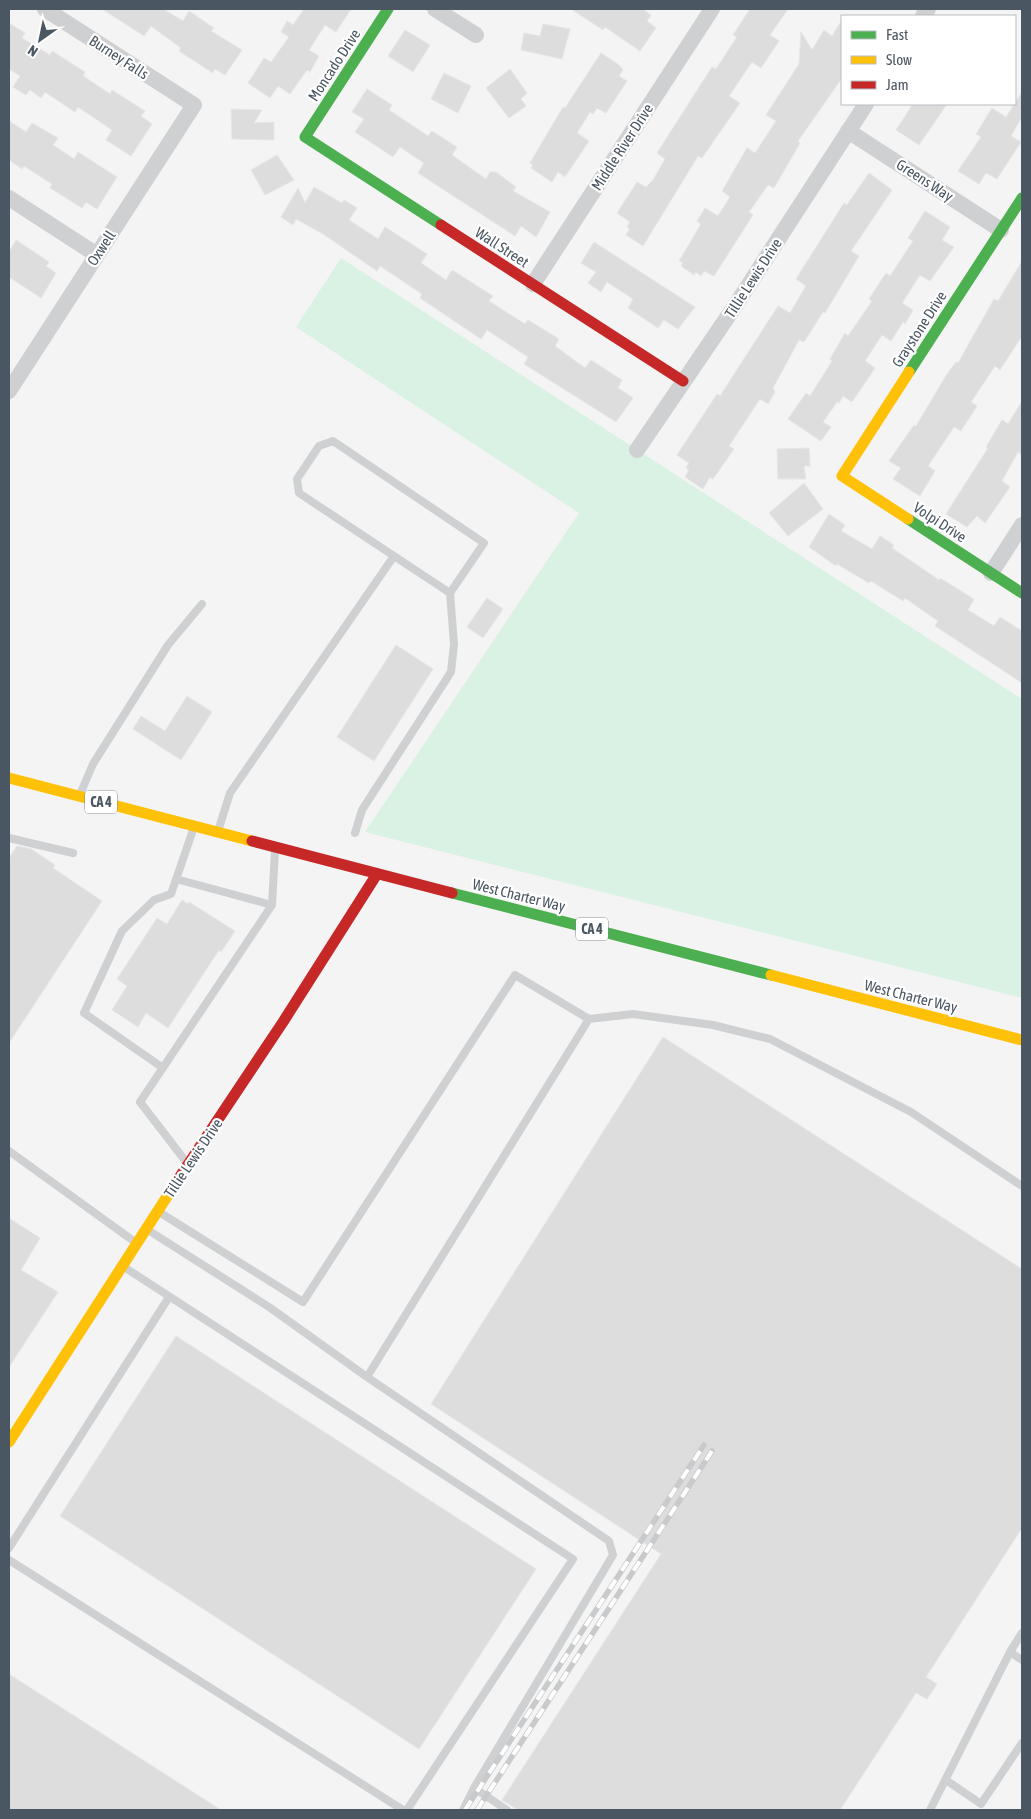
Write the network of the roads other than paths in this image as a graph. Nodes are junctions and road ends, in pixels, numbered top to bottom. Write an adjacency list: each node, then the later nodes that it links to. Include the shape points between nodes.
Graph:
1 (45, 9): 6 (street, Burney Falls)
2 (388, 9): 9 (main road, Moncado Drive)
3 (435, 9): 5 (street)
4 (712, 9): 14 (street, Middle River Drive)
5 (476, 35)
6 (194, 105): 13 (street, Oxwell)
7 (865, 105): 8 (street, Tillie Lewis Drive)
8 (848, 131): 12 (street, Greens Way); 15 (street, Tillie Lewis Drive, via 734,309)
9 (305, 137): 14 (main road, Wall Street)
10 (9, 198): 13 (street)
11 (1022, 198): 12 (main road, Graystone Drive)
12 (1001, 230): 18 (main road, Graystone Drive)
13 (97, 255): 16 (street, Oxwell)
14 (533, 284): 15 (main road, Wall Street)
15 (683, 381): 17 (street, Tillie Lewis Drive)
16 (9, 391)
17 (637, 450)
18 (842, 476): 21 (main road, Volpi Drive)
19 (1022, 525): 21 (street)
20 (394, 556): 23 (lane); 23 (lane, via 299,493 296,479 318,446 333,441 484,543); 28 (lane, via 230,793)
21 (992, 573): 22 (main road, Volpi Drive)
22 (1022, 593)
23 (450, 594): 29 (lane, via 454,644 451,672 362,810)
24 (202, 604): 26 (lane, via 168,646 93,764)
25 (9, 778): 26 (main road, West Charter Way / CA 4)
26 (79, 796): 27 (main road, West Charter Way / CA 4)
27 (194, 825): 28 (main road, West Charter Way / CA 4); 34 (lane)
28 (218, 832): 31 (main road, West Charter Way / CA 4)
29 (355, 833)
30 (9, 838): 32 (lane)
31 (275, 846): 33 (main road, West Charter Way / CA 4); 35 (lane)
32 (73, 853)
33 (377, 874): 37 (main road, West Charter Way / CA 4); 40 (main road, Tillie Lewis Drive)
34 (176, 879): 35 (lane); 38 (lane, via 172,894 154,900 122,931 84,1013)
35 (272, 905): 38 (lane)
36 (589, 1019): 41 (lane, via 633,1014 713,1025 770,1039 910,1112); 42 (lane, via 515,975 303,1302); 47 (lane)
37 (1022, 1040)
38 (163, 1068): 40 (lane, via 140,1102)
39 (9, 1151): 44 (lane)
40 (188, 1164): 42 (main road, Tillie Lewis Drive)
41 (1022, 1186)
42 (158, 1211): 43 (main road, Tillie Lewis Drive)
43 (146, 1229): 44 (main road, Tillie Lewis Drive); 47 (lane, via 269,1307)
44 (136, 1244): 45 (main road, Tillie Lewis Drive)
45 (122, 1266): 46 (lane); 48 (main road, Tillie Lewis Drive)
46 (169, 1297): 49 (lane); 57 (lane, via 572,1559)
47 (367, 1377): 56 (lane, via 608,1541 613,1555)
48 (9, 1442)
49 (9, 1548)
50 (9, 1560): 57 (lane)
51 (1022, 1633): 52 (lane)
52 (1010, 1652): 53 (lane); 55 (lane)
53 (1022, 1660)
54 (1022, 1743): 55 (lane, via 982,1804)
55 (946, 1780): 60 (lane)
56 (474, 1788): 58 (lane); 59 (lane)
57 (405, 1810)
58 (463, 1810)
59 (507, 1810)
60 (930, 1810)

